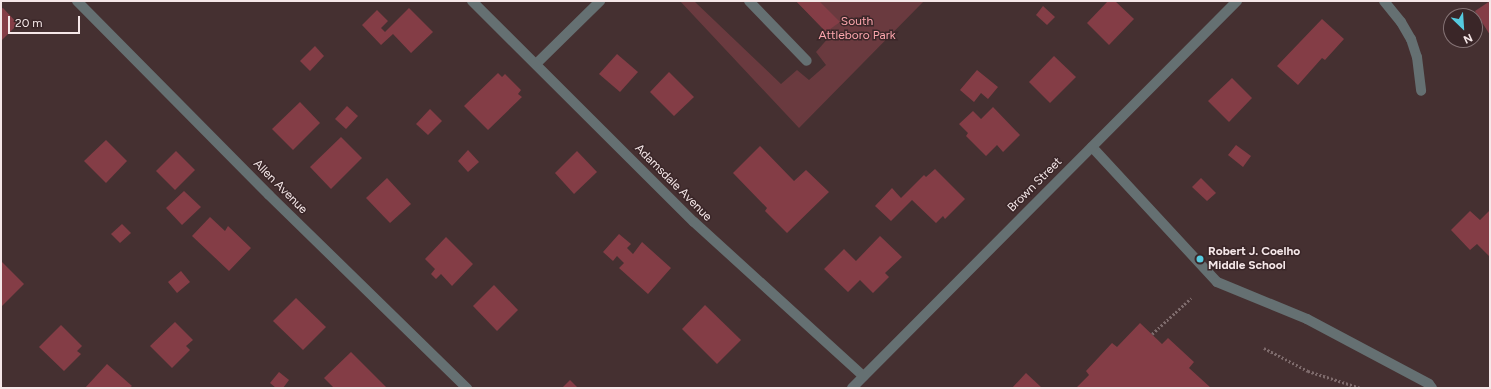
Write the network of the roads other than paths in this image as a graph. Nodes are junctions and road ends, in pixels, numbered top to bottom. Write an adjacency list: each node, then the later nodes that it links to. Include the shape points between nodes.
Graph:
1 (77, 1): 12 (street, Allen Avenue, via 269,195)
2 (472, 1): 8 (street, Adamsdale Avenue)
3 (600, 1): 8 (street)
4 (749, 1): 7 (street)
5 (1237, 1): 10 (street, Brown Street)
6 (1384, 1): 9 (street, via 1411,39 1417,57)
7 (807, 61)
8 (536, 64): 11 (street, Adamsdale Avenue, via 694,222)
9 (1420, 91)
10 (1092, 147): 11 (street, Brown Street); 14 (street, via 1217,282 1306,319 1429,384)
11 (863, 376): 13 (street, Brown Street)
12 (467, 388)
13 (852, 388)
14 (1432, 388)

